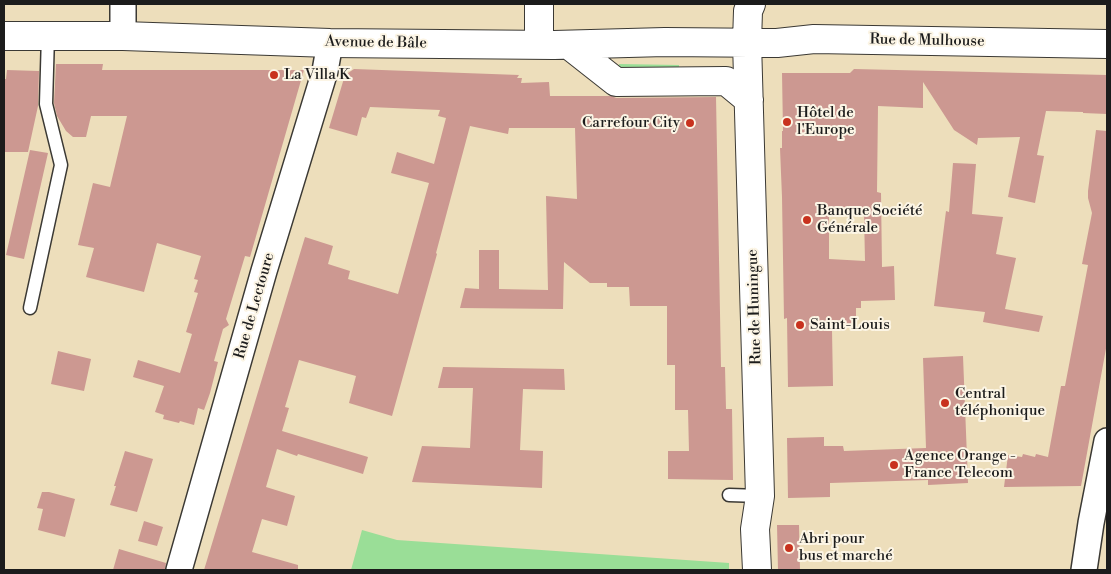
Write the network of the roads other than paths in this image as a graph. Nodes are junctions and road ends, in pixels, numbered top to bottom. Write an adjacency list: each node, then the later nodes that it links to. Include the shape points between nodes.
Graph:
1 (123, 4): 6 (street)
2 (540, 4): 10 (main road)
3 (747, 6): 7 (main road, Rue de Huningue)
4 (48, 35): 5 (main road, Avenue de Bâle); 6 (main road, Avenue de Bâle); 13 (lane, via 46,104 61,165)
5 (4, 36)
6 (123, 36): 8 (main road, Avenue de Bâle)
7 (747, 42): 9 (main road, Rue de Mulhouse, via 814,39); 11 (main road, Avenue de Bâle); 12 (main road, Rue de Huningue)
8 (330, 43): 10 (main road, Avenue de Bâle); 17 (street, Rue de Lectoure, via 326,71 264,271)
9 (1107, 44)
10 (539, 45): 11 (main road, Avenue de Bâle)
11 (569, 45): 12 (main road, via 616,82 726,81)
12 (749, 100): 16 (main road, Rue de Huningue)
13 (30, 308)
14 (1107, 441): 19 (street)
15 (729, 495): 16 (lane)
16 (760, 496): 18 (main road, Rue de Huningue, via 755,529)
17 (179, 570)
18 (757, 570)
19 (1084, 570)

